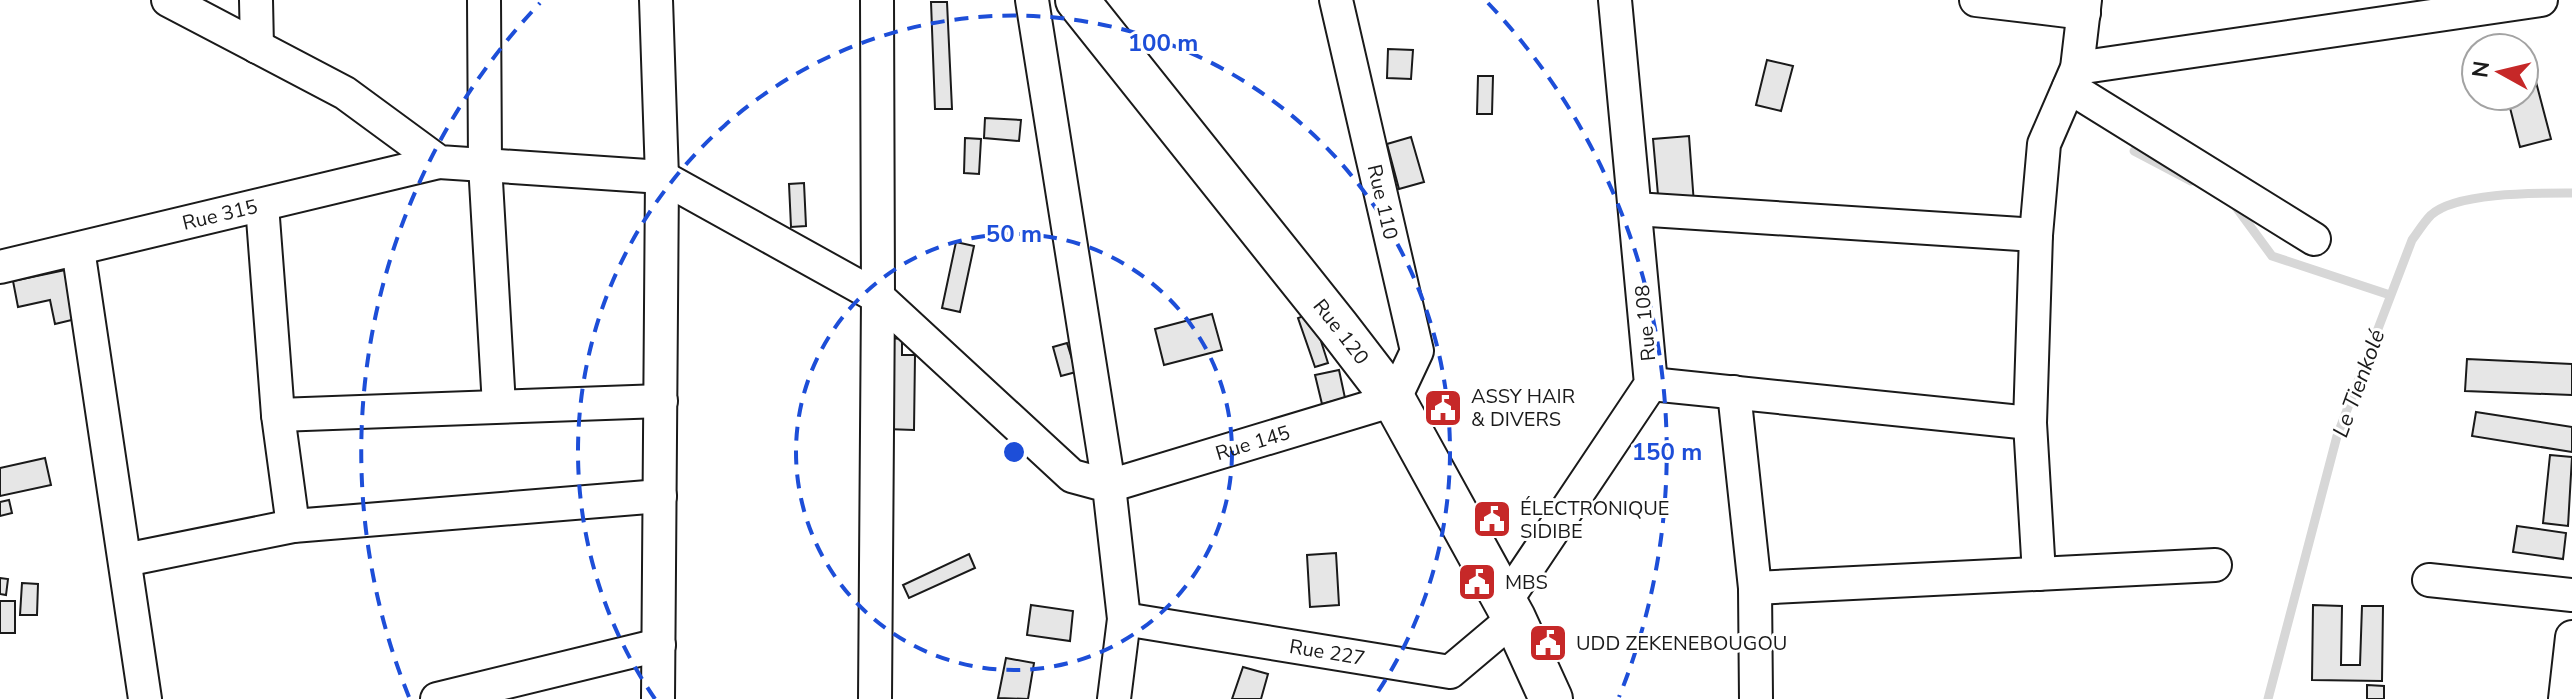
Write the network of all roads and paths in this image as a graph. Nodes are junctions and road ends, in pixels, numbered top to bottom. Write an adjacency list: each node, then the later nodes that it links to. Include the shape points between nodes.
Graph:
1 (168, 0): 13 (street)
2 (256, 0): 13 (street)
3 (484, 0): 16 (street)
4 (656, 0): 17 (street)
5 (877, 0): 24 (street)
6 (1032, 0): 32 (street)
7 (1077, 0): 27 (main road, Rue 120)
8 (1336, 0): 27 (street, Rue 110, via 1417,351)
9 (1615, 0): 19 (street, Rue 108)
10 (1976, 0): 12 (street)
11 (2541, 0): 14 (street)
12 (2085, 6): 14 (street)
13 (257, 47): 15 (street, via 345,93)
14 (2073, 78): 20 (street, via 2044,144); 21 (street)
15 (439, 162): 16 (street, Rue 315); 18 (street, Rue 315)
16 (485, 164): 17 (street, Rue 315); 29 (street)
17 (662, 177): 24 (street); 28 (street)
18 (262, 205): 22 (street, Rue 315); 30 (street)
19 (1635, 209): 20 (street); 25 (street, Rue 108)
20 (2036, 235): 31 (street)
21 (2314, 239)
22 (78, 249): 23 (street, Rue 315); 35 (street)
23 (0, 267)
24 (878, 297): 32 (street, via 1072,476); 48 (street)
25 (1651, 384): 26 (street); 41 (street, Rue 108)
26 (1734, 392): 31 (street); 39 (street)
27 (1394, 400): 32 (street, Rue 145); 41 (main road, Rue 120)
28 (661, 401): 29 (street); 33 (street)
29 (499, 406): 30 (street)
30 (278, 415): 34 (street)
31 (2030, 423): 37 (street)
32 (1109, 486): 42 (street)
33 (660, 496): 34 (street); 44 (street)
34 (293, 526): 35 (street)
35 (125, 560): 45 (street)
36 (2215, 565): 37 (street)
37 (2039, 574): 39 (street)
38 (2429, 580): 40 (street)
39 (1755, 588): 51 (street)
40 (2572, 595)
41 (1509, 610): 42 (street, Rue 227, via 1450,672); 50 (main road, Rue 120)
42 (1124, 619): 49 (street)
43 (2572, 637): 52 (street)
44 (659, 645): 46 (street); 47 (street)
45 (145, 699)
46 (437, 699)
47 (658, 699)
48 (875, 699)
49 (1114, 699)
50 (1551, 699)
51 (1756, 699)
52 (2565, 699)

